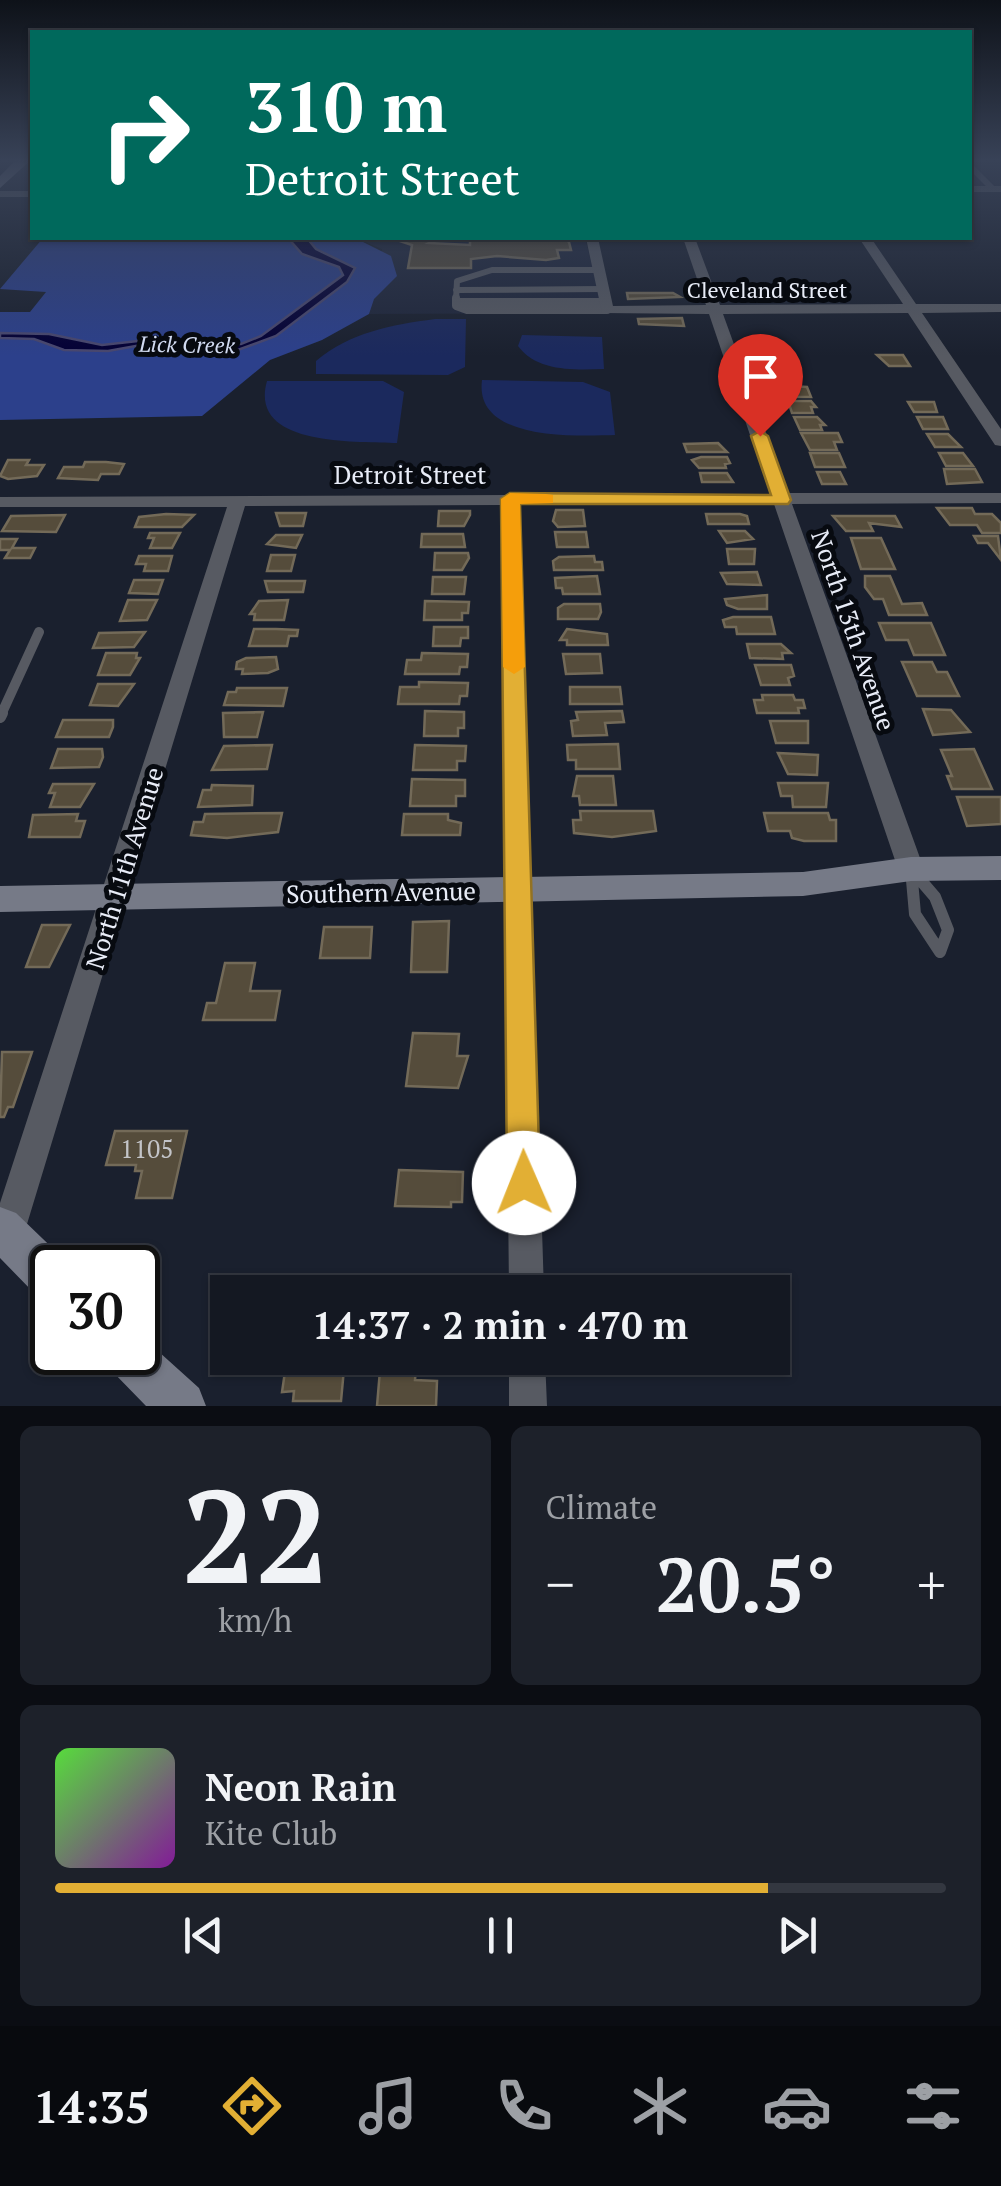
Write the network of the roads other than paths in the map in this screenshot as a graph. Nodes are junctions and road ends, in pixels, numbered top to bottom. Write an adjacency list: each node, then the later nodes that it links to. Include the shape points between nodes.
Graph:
1 (592, 240): 5 (street)
2 (690, 240): 8 (street, North 13th Avenue)
3 (865, 240): 6 (street)
4 (456, 290): 5 (lane); 5 (lane, via 456,281 492,270); 5 (lane, via 456,302)
5 (602, 290): 8 (street, Cleveland Street)
6 (912, 308): 7 (street, Cleveland Street); 8 (street, Cleveland Street); 9 (street)
7 (1001, 308)
8 (714, 309): 13 (street, North 13th Avenue)
9 (1001, 441)
10 (1001, 498): 13 (street, Detroit Street)
11 (510, 499): 12 (street, Detroit Street); 13 (street, Detroit Street); 19 (street)
12 (238, 500): 14 (street, Detroit Street); 20 (street, North 11th Avenue)
13 (782, 500): 18 (street, North 13th Avenue)
14 (0, 502)
15 (39, 632): 16 (lane)
16 (0, 717)
17 (1001, 868): 18 (street, Southern Avenue)
18 (911, 869): 18 (lane, via 908,900 918,927 940,952 948,930 935,897); 19 (street, Southern Avenue, via 803,884)
19 (518, 890): 20 (street, Southern Avenue); 24 (street)
20 (116, 896): 21 (street, Southern Avenue); 22 (street, North 11th Avenue)
21 (0, 899)
22 (4, 1230): 23 (street)
23 (30, 1257)
24 (526, 1275)
25 (150, 1375): 27 (street)
26 (527, 1375): 28 (street)
27 (181, 1406)
28 (528, 1406)

